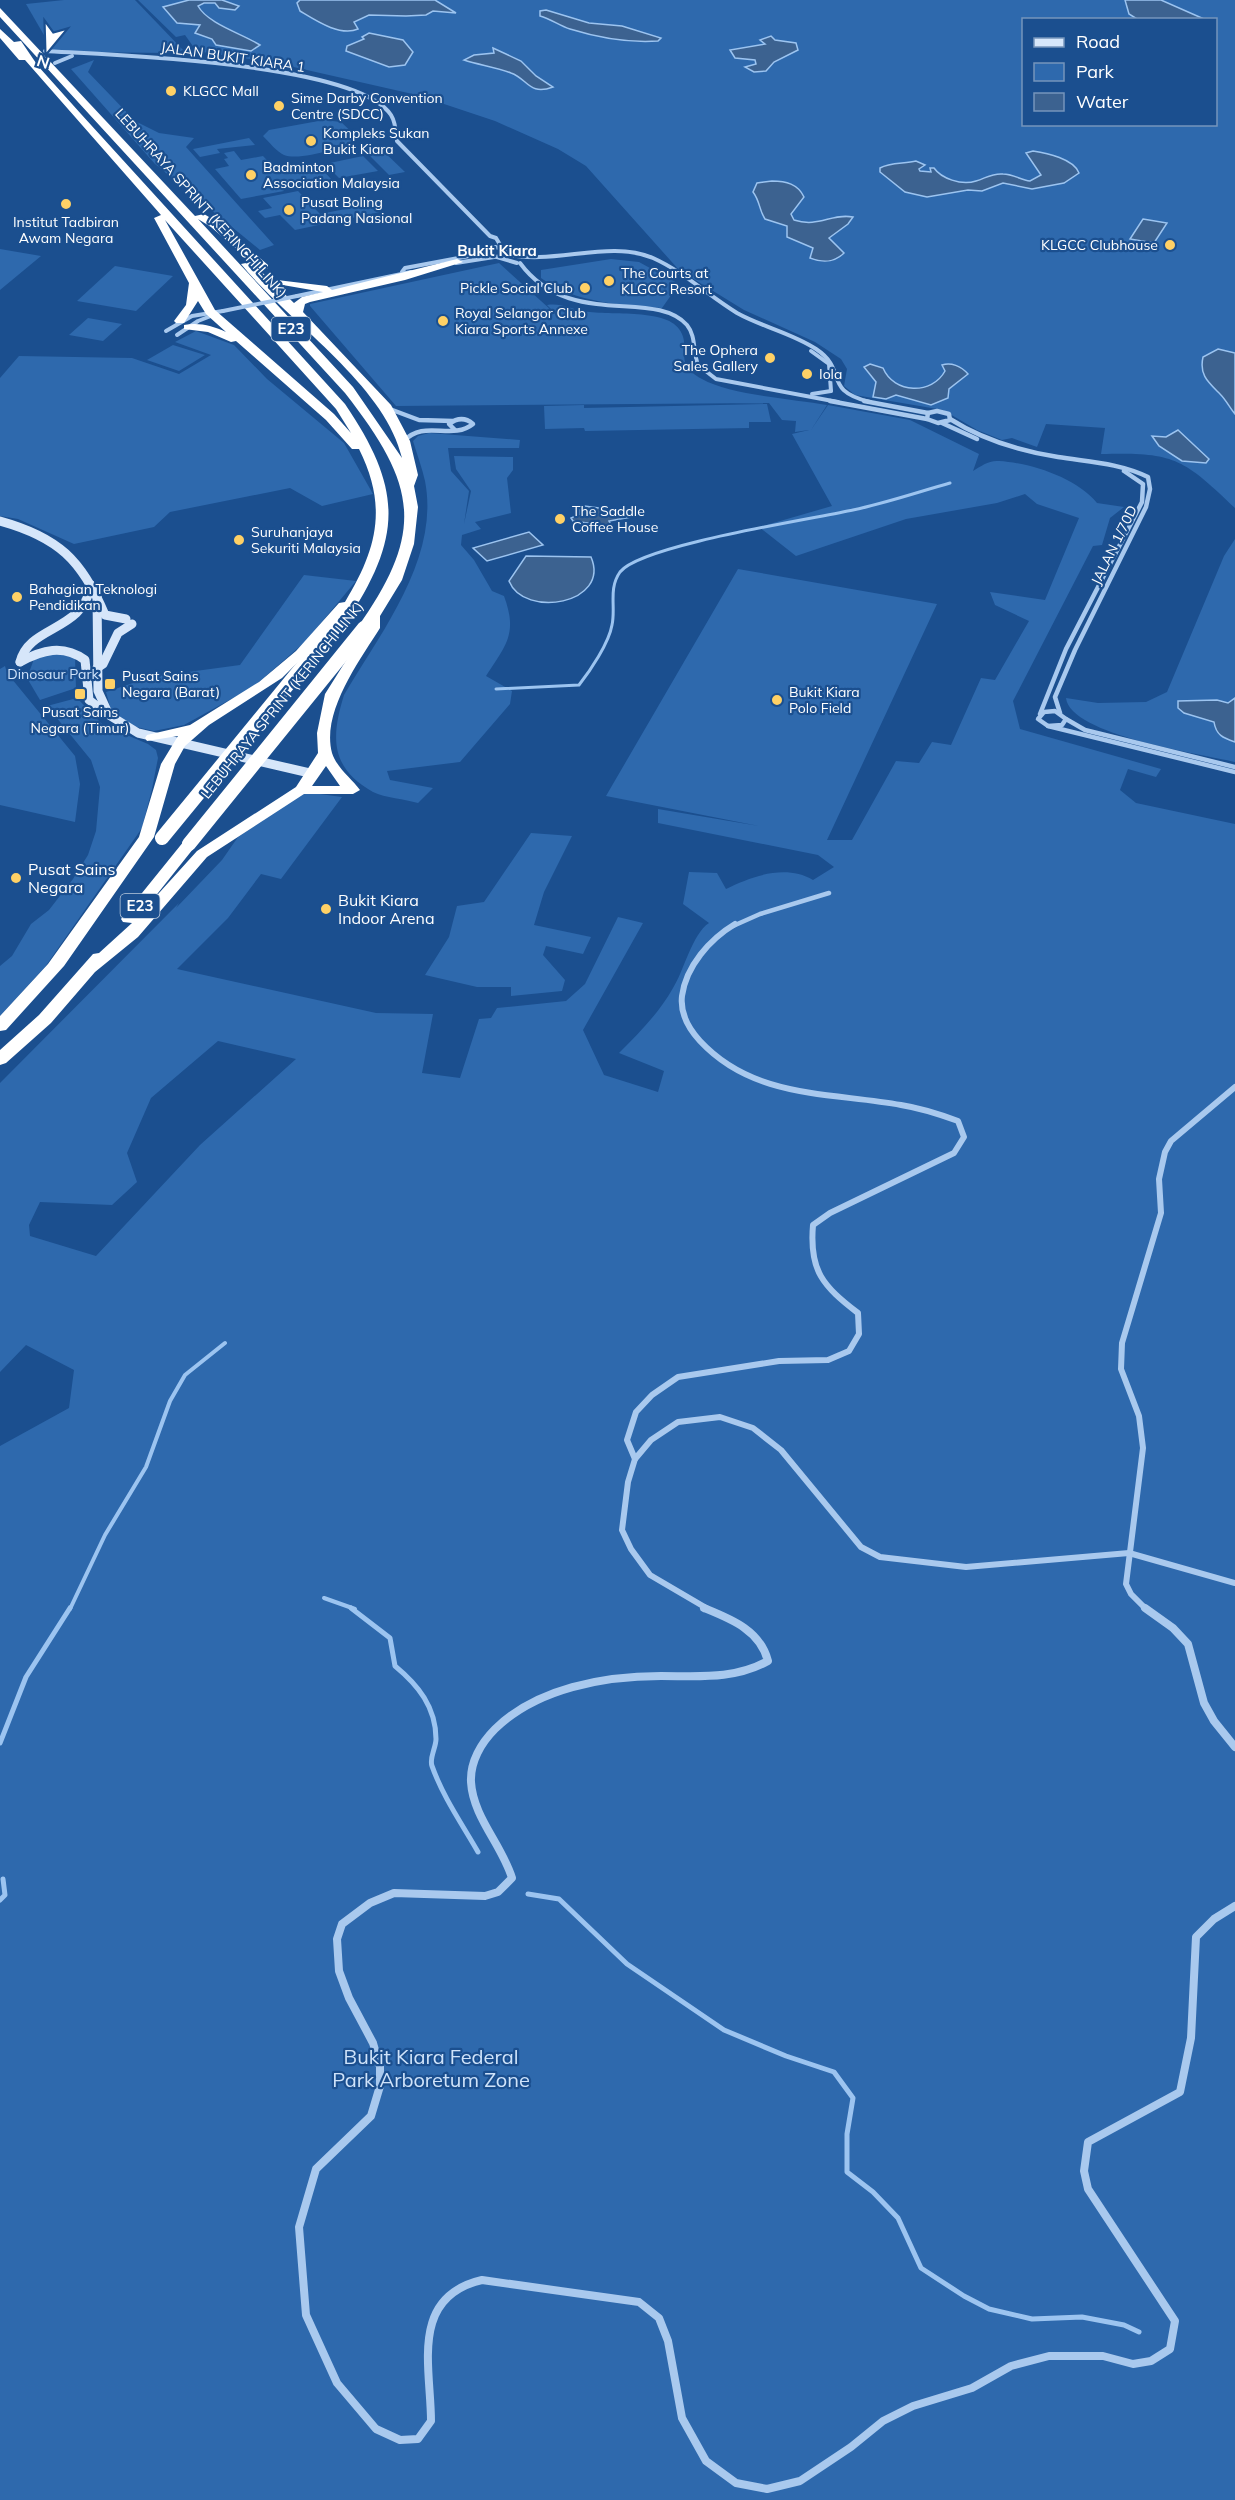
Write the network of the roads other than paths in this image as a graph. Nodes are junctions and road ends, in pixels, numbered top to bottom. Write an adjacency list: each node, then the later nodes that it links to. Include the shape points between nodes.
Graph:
1 (0, 3): 4 (highway)
2 (0, 11): 3 (highway, LEBUHRAYA SPRINT (KERINCHI LINK) / E23)
3 (5, 26): 7 (highway, LEBUHRAYA SPRINT (KERINCHI LINK) / E23); 9 (highway, LEBUHRAYA SPRINT (KERINCHI LINK) / E23, via 25,62 35,68)
4 (45, 51): 5 (street, JALAN BUKIT KIARA 1); 6 (highway)
5 (81, 54): 6 (street, JALAN BUKIT KIARA 1); 11 (street, JALAN BUKIT KIARA 1, via 202,60 298,75 364,94 390,113 397,141)
6 (56, 63): 7 (highway)
7 (59, 74): 8 (highway, LEBUHRAYA SPRINT (KERINCHI LINK) / E23)
8 (159, 181): 10 (highway); 43 (highway, LEBUHRAYA SPRINT (KERINCHI LINK) / E23, via 349,390 380,430)
9 (144, 190): 23 (highway); 42 (highway, LEBUHRAYA SPRINT (KERINCHI LINK) / E23, via 340,407 362,438)
10 (200, 216): 22 (highway); 26 (highway)
11 (490, 236): 12 (street); 13 (street, JALAN BUKIT KIARA 1)
12 (492, 248): 13 (street); 14 (street)
13 (502, 248): 15 (street, JALAN BUKIT KIARA 1)
14 (485, 253): 16 (street); 21 (street, via 405,268)
15 (505, 254): 16 (street); 36 (street, via 527,261 618,252 645,256 740,314 822,353 834,364 837,385 843,393)
16 (496, 257): 17 (street); 18 (street)
17 (457, 262): 21 (street); 26 (highway, via 306,299 300,302)
18 (520, 263): 19 (street); 33 (street, via 551,292 569,301 667,314 681,320 693,333 695,362 708,376)
19 (529, 264)
20 (537, 264): 32 (street, via 637,256 739,318 809,350 829,364)
21 (402, 272): 24 (street)
22 (281, 282): 24 (highway); 25 (highway)
23 (194, 284): 27 (highway); 28 (highway)
24 (329, 289): 25 (street)
25 (297, 296): 27 (street, bridge)
26 (297, 312): 35 (highway)
27 (217, 313): 28 (street); 28 (street); 31 (highway)
28 (184, 324): 29 (street); 30 (street); 31 (highway, via 216,330)
29 (166, 331)
30 (177, 335)
31 (241, 342): 42 (highway, via 330,417)
32 (831, 391): 33 (street); 34 (street)
33 (791, 393): 34 (street)
34 (844, 402): 36 (street)
35 (387, 408): 38 (street, via 411,418); 41 (highway)
36 (928, 416): 37 (street, JALAN 1/70D, via 944,412); 39 (street)
37 (950, 419): 39 (street); 51 (street, JALAN 1/70D, via 1004,446 1118,466 1148,477 1151,484 1138,525 1055,697)
38 (454, 420): 40 (street, via 450,427); 40 (street, via 466,419 473,424 466,430)
39 (942, 423): 52 (street, JALAN 1/70D, via 1002,448 1119,469 1143,484 1142,502 1066,649)
40 (455, 430): 41 (street, via 423,430)
41 (404, 441): 43 (highway, via 412,475)
42 (372, 465): 45 (highway, LEBUHRAYA SPRINT (KERINCHI LINK) / E23, via 382,500 383,525)
43 (408, 487): 47 (highway, LEBUHRAYA SPRINT (KERINCHI LINK) / E23, via 410,540)
44 (0, 521): 46 (street, via 17,525 72,555)
45 (367, 576): 56 (highway, via 283,670 250,695); 67 (highway, LEBUHRAYA SPRINT (KERINCHI LINK) / E23, bridge, via 340,621)
46 (94, 590): 48 (street); 50 (street, via 105,615 129,622); 53 (street, via 80,613 28,645 20,662 52,649 75,651 85,660 89,700)
47 (376, 614): 59 (highway, via 373,628 332,694 324,733); 66 (highway, LEBUHRAYA SPRINT (KERINCHI LINK) / E23, bridge)
48 (97, 620): 49 (street); 50 (street)
49 (116, 623)
50 (97, 668): 53 (street, via 100,699)
51 (1060, 713): 52 (street); 54 (street)
52 (1040, 714): 55 (street, via 1038,720)
53 (109, 715): 57 (street, via 126,728)
54 (1066, 719): 55 (street, via 1062,725); 61 (street, via 1085,730)
55 (1048, 726): 62 (street)
56 (192, 729): 57 (highway); 58 (highway)
57 (152, 738): 58 (street); 60 (highway, via 164,749)
58 (179, 744): 60 (highway); 63 (street)
59 (325, 753): 63 (highway); 64 (highway, via 353,790)
60 (168, 763): 67 (highway, via 155,818 146,837)
61 (1235, 767)
62 (1235, 772)
63 (314, 774): 64 (highway)
64 (301, 790): 66 (highway, via 202,854 132,933)
65 (829, 893): 71 (street, via 744,920 704,946 690,970 680,1002 689,1030 723,1064 755,1080 936,1111 958,1121 964,1137 954,1153 813,1225 809,1250 815,1269 824,1283 858,1313 860,1334 849,1351 828,1360 779,1361 678,1377 636,1412 627,1440)
66 (92, 968): 69 (highway, LEBUHRAYA SPRINT (KERINCHI LINK) / E23, via 45,1019)
67 (52, 969): 68 (highway, LEBUHRAYA SPRINT (KERINCHI LINK) / E23)
68 (0, 1026)
69 (0, 1059)
70 (1235, 1087): 72 (street, via 1171,1141 1165,1152 1159,1179 1161,1213 1122,1343 1121,1369 1139,1416 1143,1448)
71 (635, 1459): 72 (street, via 651,1440 678,1422 720,1417 753,1428 781,1450 861,1547 880,1557 966,1567); 75 (street, via 622,1530 631,1549 650,1575 695,1604 738,1622 764,1645 768,1660 757,1668 732,1674 655,1676 574,1688 537,1700 502,1719 482,1745 471,1767 470,1781 472,1796 508,1860 512,1878 505,1888 479,1897 394,1893 370,1903 342,1924 337,1939 339,1971 373,2043 380,2067 380,2086 371,2116 316,2169 299,2227 306,2315 337,2383 376,2429 400,2440 418,2439 431,2421 426,2356 433,2318 445,2300 469,2281 639,2302 658,2318 668,2341 682,2418 706,2461 736,2483 767,2489 800,2481 883,2421 913,2406 972,2388 1011,2366 1049,2356 1103,2356 1132,2364 1151,2361 1170,2349 1175,2321 1088,2189 1084,2171 1089,2142 1180,2092 1191,2038 1196,1937)
72 (1129, 1553): 73 (street); 74 (street, via 1126,1584 1130,1594 1177,1629 1190,1646 1203,1706)
73 (1235, 1583)
74 (1235, 1747)
75 (1235, 1906)

